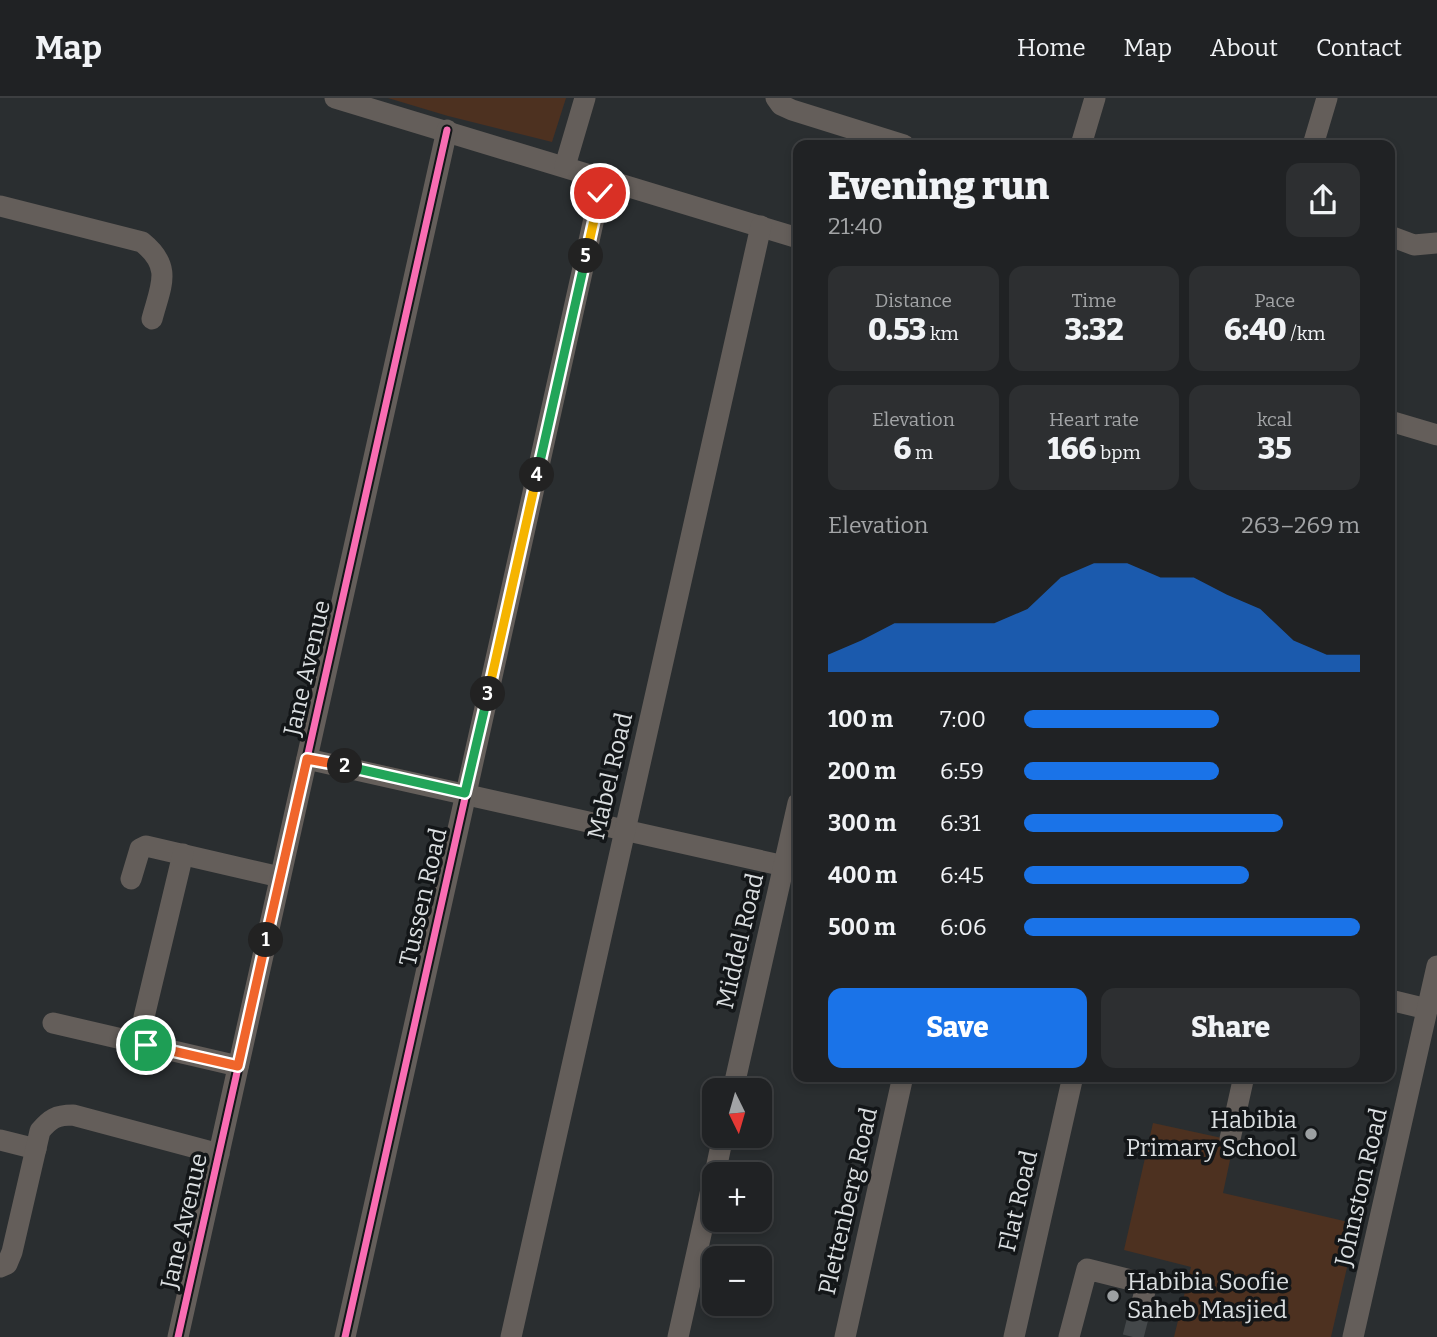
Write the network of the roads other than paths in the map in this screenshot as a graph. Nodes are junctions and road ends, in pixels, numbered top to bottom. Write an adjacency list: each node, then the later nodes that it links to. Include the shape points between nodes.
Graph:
1 (335, 98): 6 (street)
2 (585, 98): 10 (street)
3 (776, 98): 7 (street, via 792,110)
4 (1095, 98): 8 (street)
5 (1327, 98): 9 (street)
6 (447, 130): 10 (street); 20 (street, Jane Avenue)
7 (888, 140)
8 (1082, 140)
9 (1314, 140)
10 (565, 166): 11 (street)
11 (603, 178): 13 (street); 21 (street, Tussen Road)
12 (0, 206): 17 (street, via 142,242 162,267)
13 (761, 226): 14 (street); 22 (street, Mabel Road)
14 (793, 236)
15 (1395, 238): 16 (street, via 1414,245)
16 (1437, 243)
17 (152, 319)
18 (1395, 428): 19 (street)
19 (1437, 435)
20 (307, 759): 21 (street); 26 (street, Jane Avenue)
21 (465, 793): 22 (street); 46 (street, Tussen Road)
22 (625, 832): 25 (street); 47 (street, Mabel Road)
23 (793, 849): 25 (street, Middel Road)
24 (183, 854): 26 (street); 27 (street, via 143,846); 31 (street)
25 (791, 868): 34 (street, Middel Road)
26 (281, 877): 33 (street, Jane Avenue)
27 (131, 879)
28 (1437, 966): 30 (street, Johnston Road)
29 (1395, 1001): 30 (street)
30 (1427, 1009): 52 (street, Johnston Road)
31 (144, 1017)
32 (53, 1023): 33 (street)
33 (238, 1066): 41 (street, Jane Avenue)
34 (736, 1078)
35 (902, 1082): 49 (street, Plettenberg Road)
36 (1072, 1082): 50 (street, Flat Road)
37 (1243, 1082): 38 (street)
38 (1230, 1139)
39 (0, 1140): 40 (street)
40 (36, 1149): 41 (street, via 40,1131 51,1119 73,1115); 43 (street, via 12,1252)
41 (219, 1154): 45 (street, Jane Avenue)
42 (702, 1229): 48 (street)
43 (0, 1267)
44 (1142, 1302): 51 (street, via 1147,1284 1087,1269)
45 (178, 1337)
46 (345, 1337)
47 (511, 1337)
48 (678, 1337)
49 (845, 1337)
50 (1014, 1337)
51 (1069, 1337)
52 (1353, 1337)

